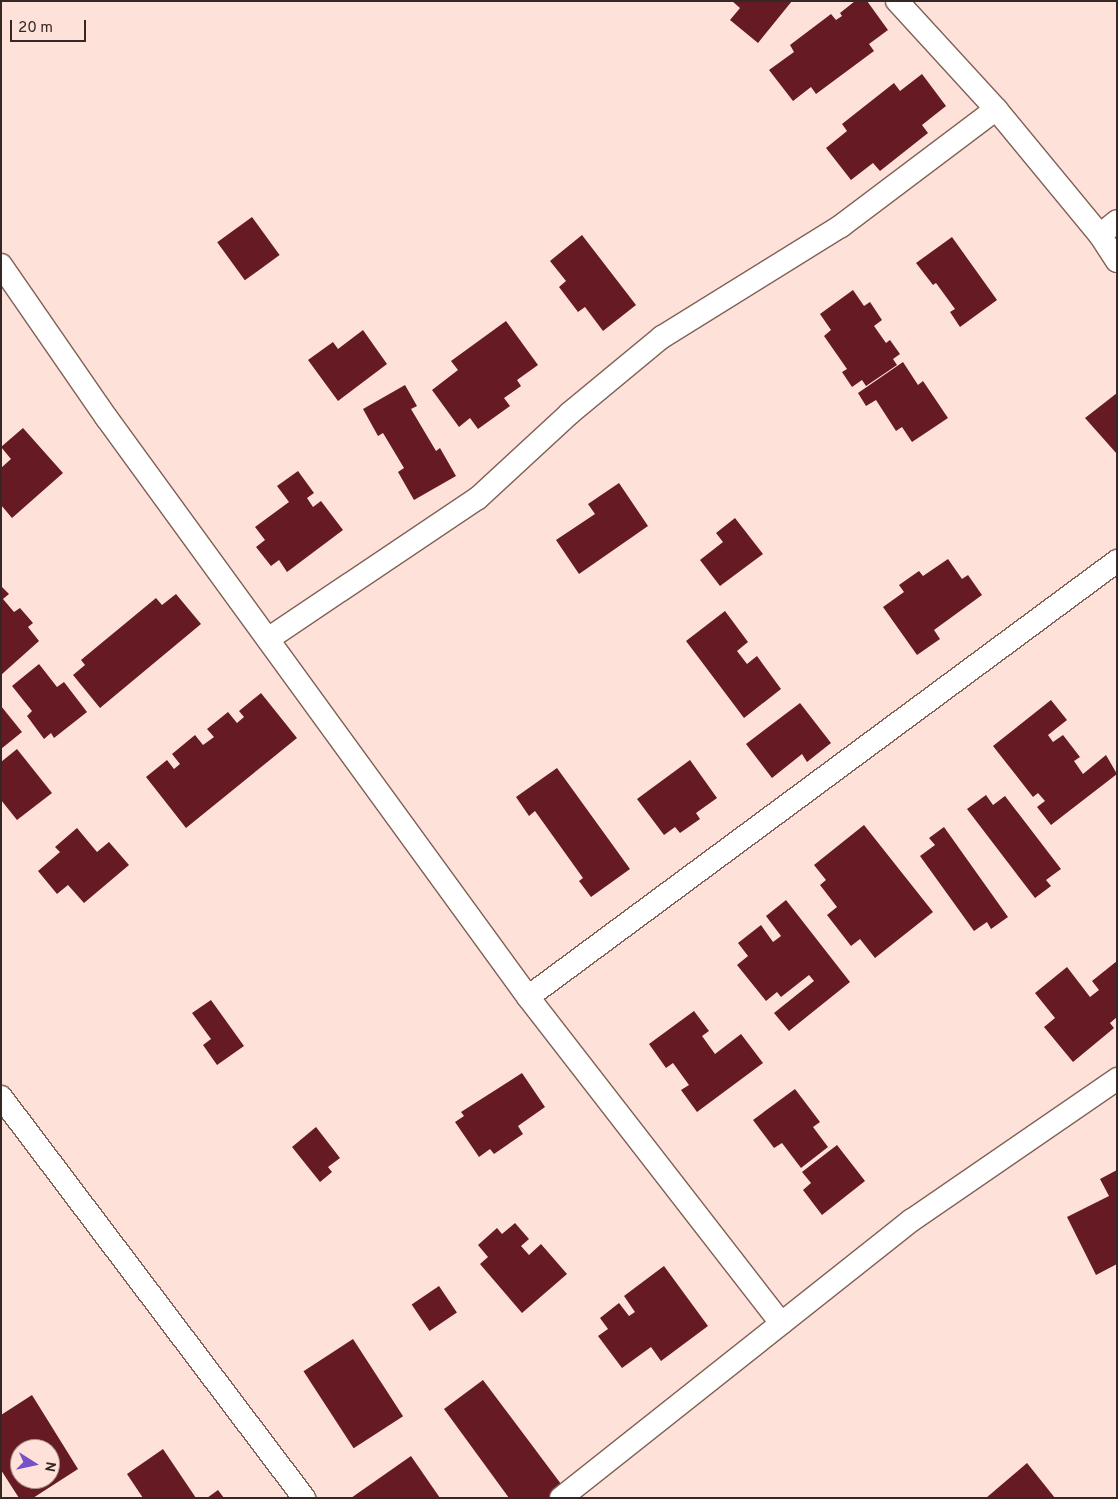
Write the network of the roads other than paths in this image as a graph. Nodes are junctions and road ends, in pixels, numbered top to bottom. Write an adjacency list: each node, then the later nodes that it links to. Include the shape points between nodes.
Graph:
1 (897, 1): 2 (street)
2 (996, 109): 4 (street); 8 (street, via 841,226 662,337 570,413 478,498)
3 (1117, 221): 4 (street)
4 (1100, 235): 5 (street)
5 (1117, 261)
6 (1, 265): 8 (street, via 106,417)
7 (1117, 561): 9 (street)
8 (268, 639): 9 (street)
9 (528, 997): 12 (street)
10 (1117, 1079): 12 (street, via 912,1220)
11 (1, 1097): 13 (street)
12 (781, 1323): 14 (street)
13 (304, 1498)
14 (561, 1498)

